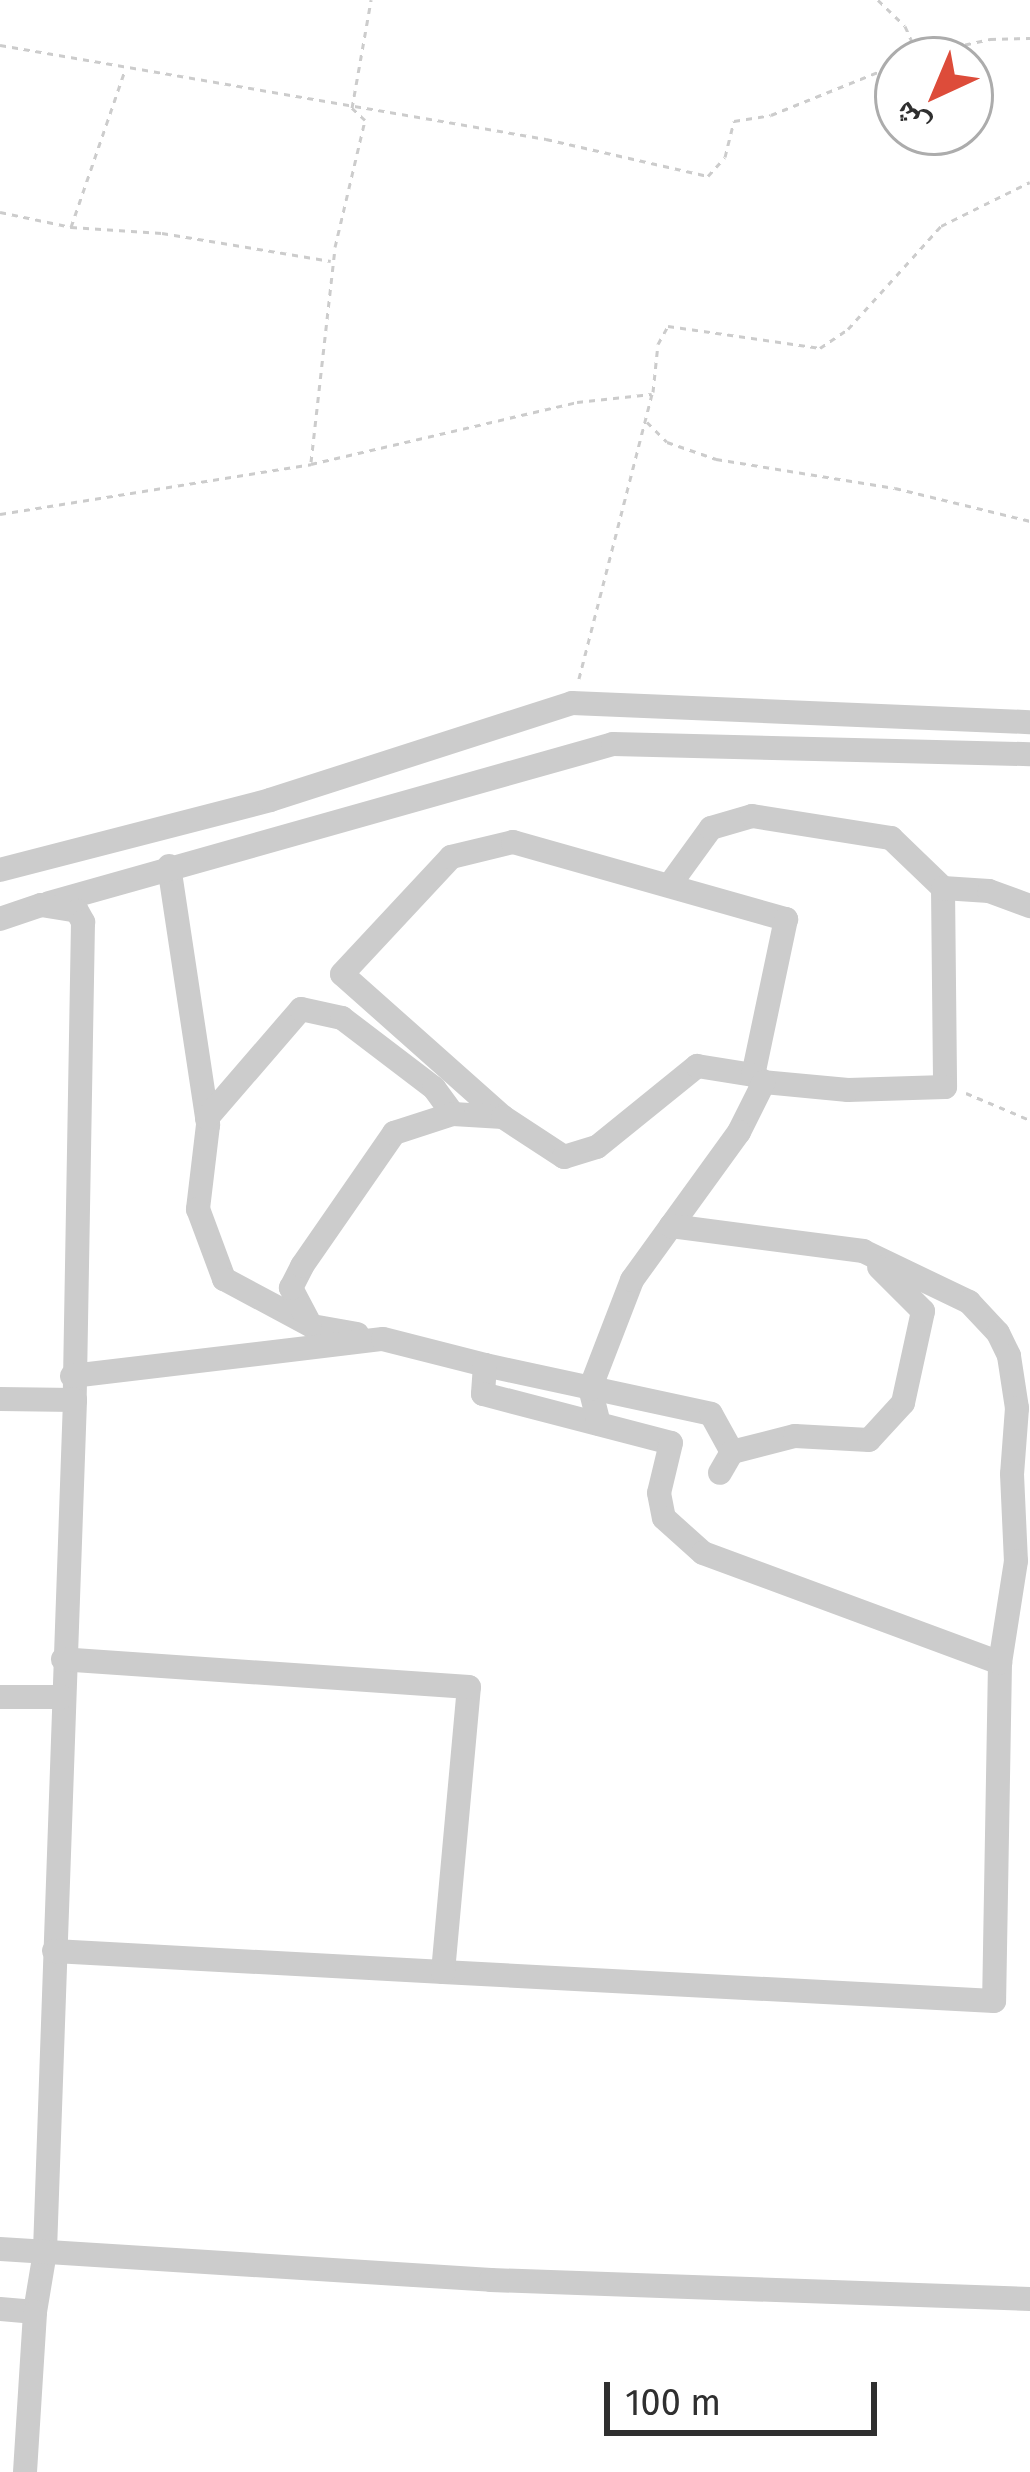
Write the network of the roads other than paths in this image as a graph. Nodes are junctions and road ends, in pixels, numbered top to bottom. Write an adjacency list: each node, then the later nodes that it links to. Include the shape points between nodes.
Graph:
1 (1030, 722): 4 (street, via 572,703 270,800)
2 (1030, 754): 3 (street, via 613,745)
3 (169, 866): 7 (street); 13 (street)
4 (0, 870)
5 (671, 883): 6 (street, via 711,828 752,816 891,838); 10 (street, via 786,919); 12 (street, via 512,842 451,857 342,974)
6 (943, 888): 8 (street, via 989,891); 10 (street, via 945,1087 848,1090)
7 (41, 905): 9 (street); 19 (street, via 77,911 83,922)
8 (1030, 906)
9 (0, 919)
10 (758, 1078): 12 (street, via 697,1066 597,1148 564,1157); 14 (street, via 739,1132)
11 (452, 1114): 12 (street); 13 (street, via 434,1088 342,1018 301,1009); 16 (street, via 394,1133 302,1266 291,1288)
12 (502, 1117)
13 (207, 1118): 16 (street, via 198,1209 224,1279)
14 (671, 1226): 15 (street); 20 (street, via 632,1280)
15 (863, 1251): 20 (street, via 923,1311 903,1403 869,1440 795,1436 726,1462 711,1414); 24 (street, via 969,1303 1010,1356 1016,1561)
16 (312, 1326): 17 (street)
17 (382, 1339): 18 (street); 19 (street)
18 (485, 1365): 20 (street); 22 (street, via 483,1394)
19 (73, 1388): 21 (street); 23 (street)
20 (590, 1388): 22 (street)
21 (0, 1399)
22 (599, 1424): 24 (street, via 671,1443 659,1493 664,1519 703,1553)
23 (63, 1659): 25 (street); 28 (street, via 469,1687)
24 (1000, 1663): 28 (street, via 994,2001)
25 (62, 1696): 26 (street); 27 (street)
26 (0, 1697)
27 (54, 1952): 28 (street); 30 (street)
28 (443, 1972)
29 (0, 2249): 30 (street)
30 (45, 2252): 31 (street, via 491,2280); 33 (street)
31 (1030, 2300)
32 (0, 2309): 33 (street)
33 (35, 2312): 34 (street)
34 (25, 2472)

